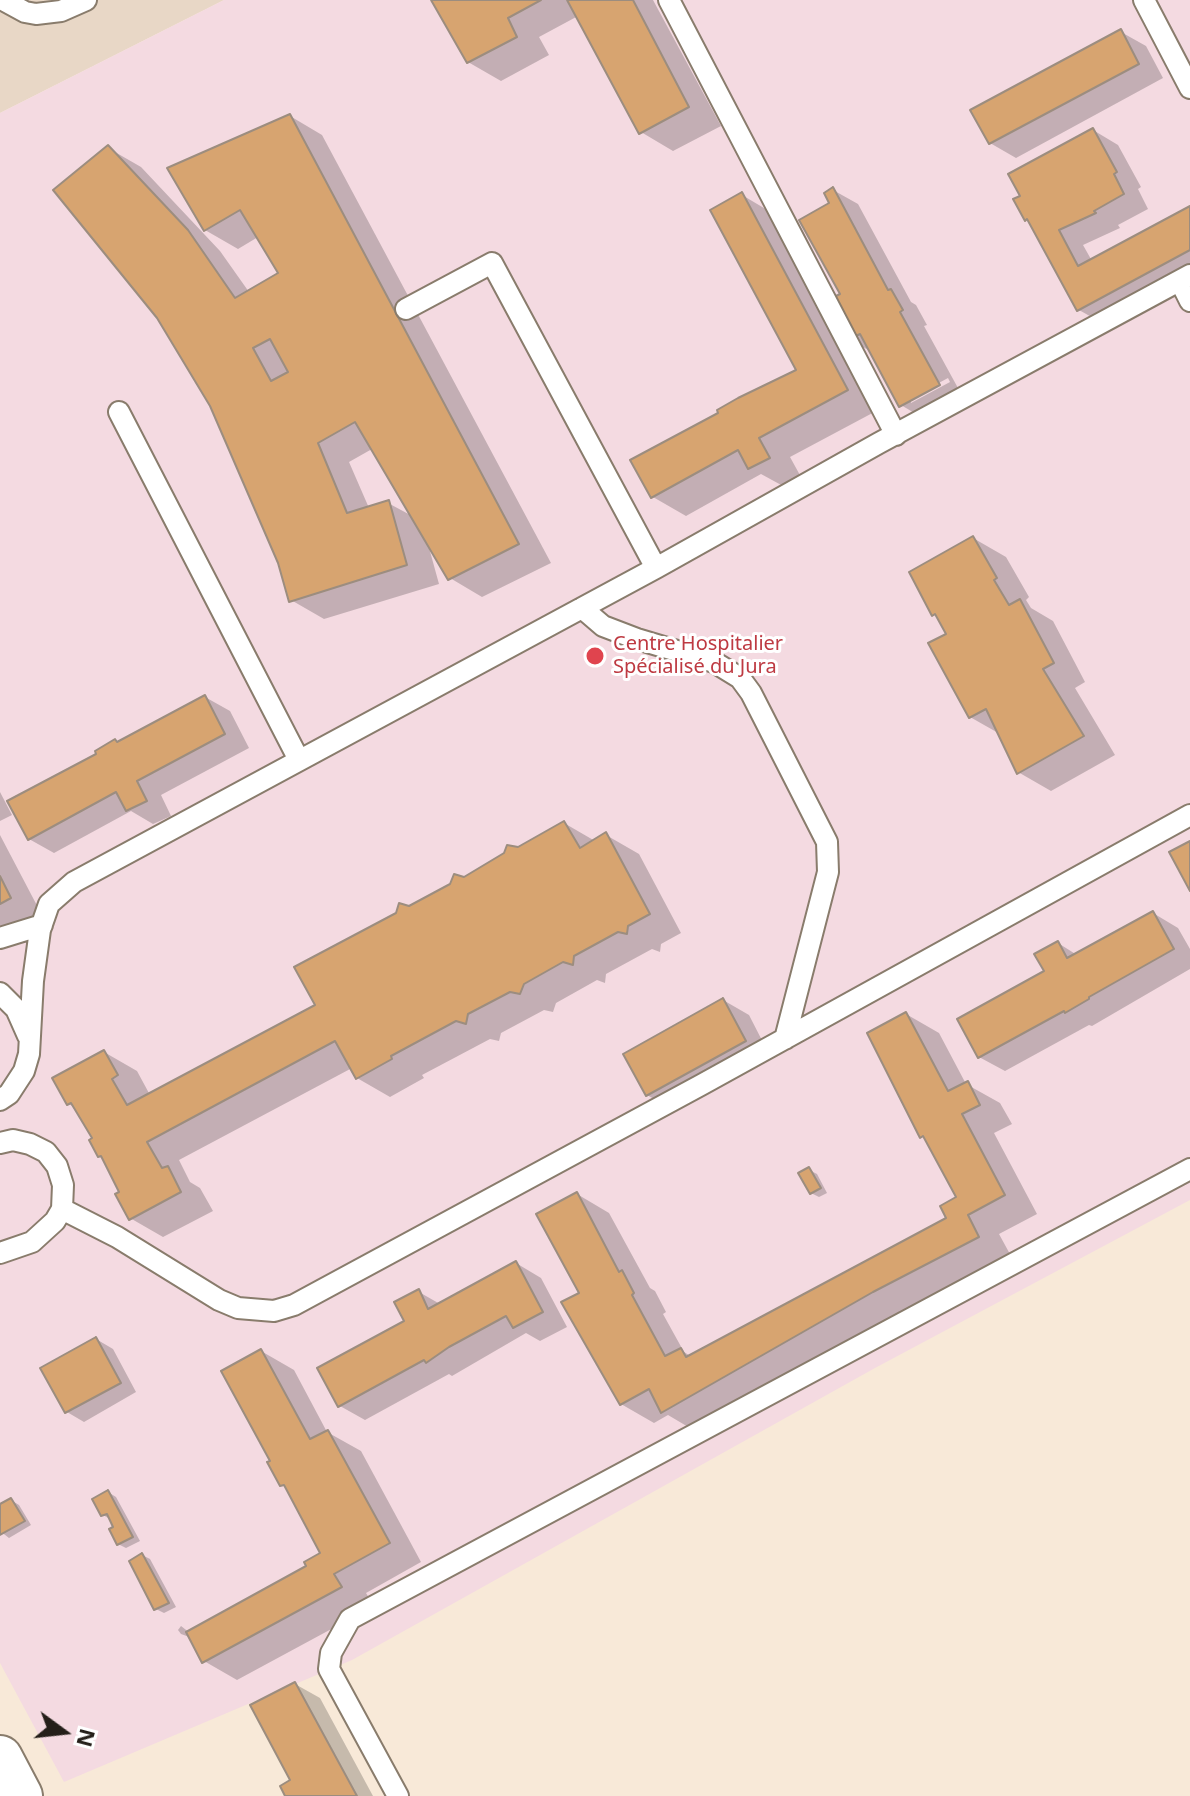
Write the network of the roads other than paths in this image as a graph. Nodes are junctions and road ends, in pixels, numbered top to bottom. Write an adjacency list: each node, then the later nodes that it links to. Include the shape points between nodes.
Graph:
1 (3, 0): 2 (lane, via 36,14)
2 (86, 0)
3 (669, 0): 10 (lane)
4 (1144, 0): 5 (lane)
5 (1190, 88)
6 (1185, 278): 7 (lane); 10 (lane)
7 (1190, 301)
8 (406, 309): 11 (lane, via 492,263)
9 (119, 412): 13 (lane)
10 (896, 435): 11 (lane)
11 (656, 568): 12 (lane)
12 (582, 608): 13 (lane); 18 (lane, via 603,626 714,662 740,678 827,842 828,872)
13 (299, 760): 15 (lane, via 74,882 49,904)
14 (1190, 815): 18 (lane)
15 (42, 925): 16 (lane); 19 (lane)
16 (0, 938)
17 (0, 993): 19 (lane, via 16,1009)
18 (785, 1039): 23 (lane, via 307,1298 274,1311 238,1308 219,1300)
19 (30, 1040): 20 (lane, via 24,1071)
20 (0, 1100)
21 (0, 1143): 23 (lane, via 13,1140 46,1152 63,1185)
22 (1190, 1169): 27 (lane, via 350,1619 331,1653 329,1669)
23 (62, 1209): 24 (lane, via 32,1242)
24 (0, 1253)
25 (0, 1758): 26 (main road)
26 (20, 1796)
27 (398, 1796)

